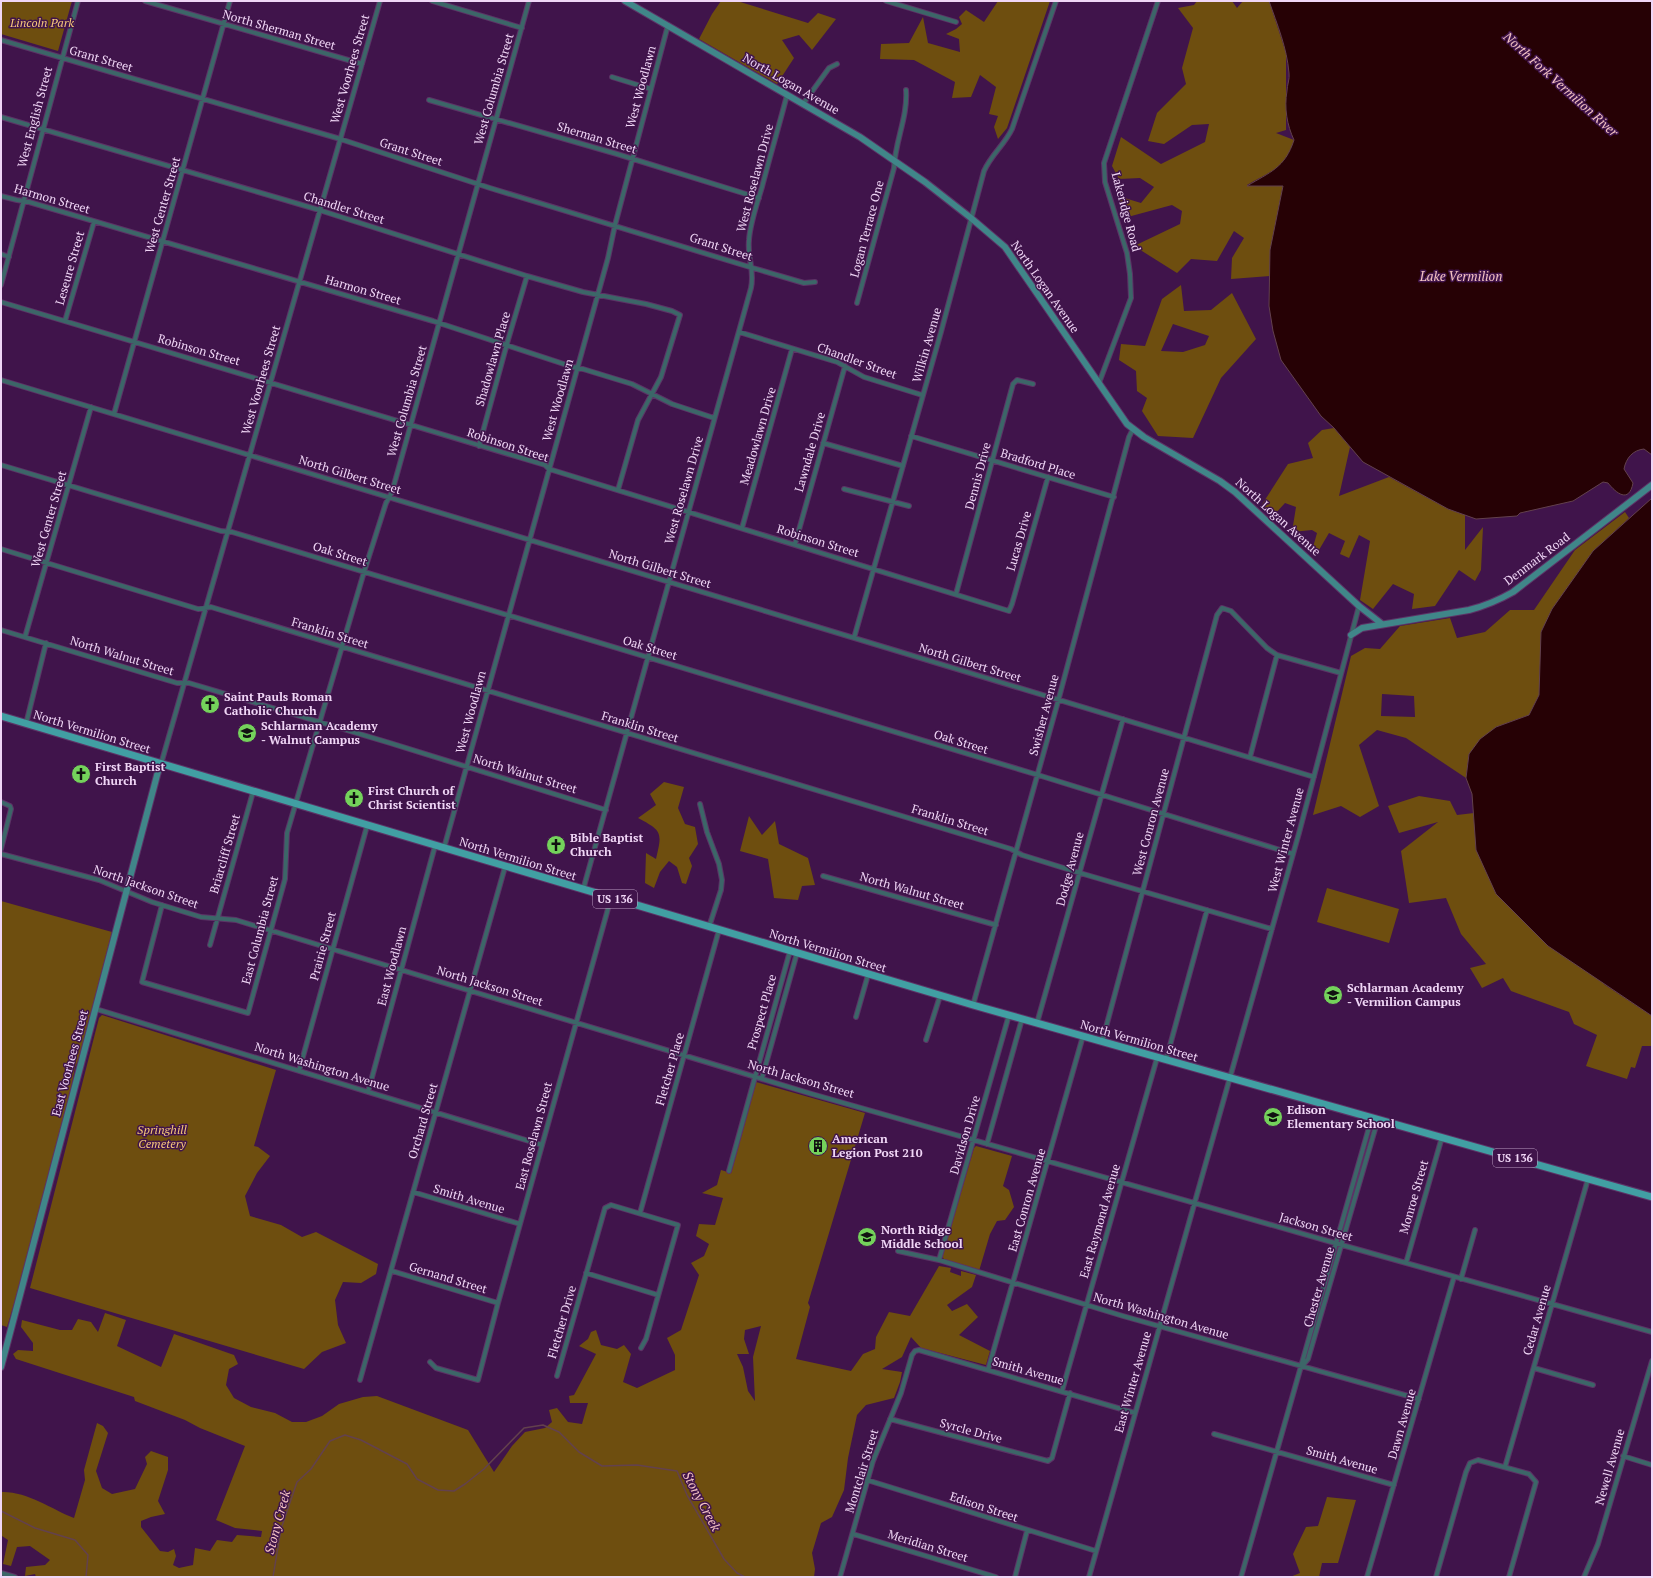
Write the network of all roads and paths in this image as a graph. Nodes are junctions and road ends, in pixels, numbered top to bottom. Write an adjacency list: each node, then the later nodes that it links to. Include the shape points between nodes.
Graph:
1 (78, 1): 16 (street, West English Street)
2 (145, 1): 12 (street, North Sherman Street)
3 (230, 1): 12 (street, West Center Street)
4 (380, 1): 17 (street, West Voorhees Street)
5 (432, 1): 14 (street)
6 (529, 1): 14 (street, West Columbia Street)
7 (625, 1): 13 (street, North Logan Avenue)
8 (886, 1): 11 (street)
9 (1056, 1): 38 (street, Wilkin Avenue, via 1010,133 984,171)
10 (1158, 1): 63 (street, Lakeridge Road, via 1104,163 1105,182 1127,254 1131,298)
11 (956, 22)
12 (224, 24): 17 (street, North Sherman Street); 23 (street, West Center Street)
13 (668, 25): 20 (street, West Woodlawn); 22 (street, North Logan Avenue)
14 (522, 28): 27 (street, West Columbia Street)
15 (1, 40): 16 (street, Grant Street)
16 (62, 58): 23 (street, Grant Street); 28 (street, West English Street)
17 (362, 64): 29 (street, West Voorhees Street)
18 (837, 64): 25 (street, via 830,68)
19 (612, 77): 20 (street)
20 (651, 89): 30 (street, West Woodlawn)
21 (906, 90): 31 (street, Logan Terrace One, via 906,111)
22 (787, 95): 25 (street, North Logan Avenue); 35 (street, West Roselawn Drive)
23 (203, 99): 29 (street, Grant Street); 32 (street, West Center Street)
24 (429, 100): 27 (street, Sherman Street)
25 (803, 104): 31 (street, North Logan Avenue)
26 (1, 117): 28 (street, Chandler Street)
27 (496, 120): 30 (street, Sherman Street); 33 (street, West Columbia Street)
28 (42, 129): 32 (street, Chandler Street); 36 (street, West English Street)
29 (340, 140): 33 (street, Grant Street); 37 (street, West Voorhees Street)
30 (632, 159): 35 (street, Sherman Street); 40 (street, West Woodlawn)
31 (894, 160): 38 (street, North Logan Avenue); 52 (street, Logan Terrace One, via 894,168)
32 (184, 171): 37 (street, Chandler Street); 41 (street, West Center Street)
33 (478, 184): 40 (street, Grant Street); 43 (street, West Columbia Street)
34 (1, 196): 36 (street, Harmon Street)
35 (759, 198): 45 (street, West Roselawn Drive, via 749,240 749,255)
36 (23, 201): 39 (street, Harmon Street); 44 (street, West English Street)
37 (320, 210): 43 (street, Chandler Street); 47 (street, West Voorhees Street)
38 (971, 218): 63 (street, North Logan Avenue, via 1005,247); 66 (street, Wilkin Avenue, via 942,332)
39 (94, 222): 41 (street, Harmon Street); 53 (street, Leseure Street)
40 (615, 225): 45 (street, Grant Street); 50 (street, West Woodlawn)
41 (164, 242): 47 (street, Harmon Street); 56 (street, West Center Street)
42 (1, 254): 44 (street)
43 (459, 254): 46 (street, Chandler Street); 54 (street, West Columbia Street)
44 (9, 256): 49 (street, West English Street)
45 (753, 268): 48 (street, Grant Street, via 804,283); 55 (street, West Roselawn Drive, via 753,278)
46 (527, 276): 50 (street, Chandler Street); 57 (street, Shadowlawn Place)
47 (300, 282): 54 (street, Harmon Street); 62 (street, West Voorhees Street)
48 (815, 282)
49 (1, 284)
50 (598, 296): 60 (street, West Woodlawn); 65 (street, Chandler Street, via 646,304 680,315 666,366)
51 (1, 302): 53 (street, Robinson Street)
52 (857, 302)
53 (65, 321): 56 (street, Robinson Street)
54 (439, 324): 57 (street, Harmon Street); 70 (street, West Columbia Street)
55 (739, 332): 58 (street, Chandler Street); 69 (street, West Roselawn Drive)
56 (134, 342): 62 (street, Robinson Street); 68 (street, West Center Street)
57 (507, 346): 60 (street, Harmon Street); 74 (street, Shadowlawn Place)
58 (792, 349): 59 (street, Chandler Street); 90 (street, Meadowlawn Drive)
59 (845, 366): 66 (street, Chandler Street, via 864,377); 73 (street, Lawndale Drive)
60 (577, 368): 65 (street, Harmon Street, via 632,384); 79 (street, West Woodlawn)
61 (1, 380): 67 (street, North Gilbert Street)
62 (271, 382): 70 (street, Robinson Street); 75 (street, West Voorhees Street)
63 (1099, 383): 71 (street, North Logan Avenue)
64 (1033, 384): 76 (street, Dennis Drive, via 1017,380 1013,384)
65 (652, 394): 69 (street, Harmon Street, via 672,404); 84 (street, via 638,420)
66 (922, 395): 72 (street, Wilkin Avenue)
67 (91, 407): 68 (street, North Gilbert Street); 82 (street, West Center Street)
68 (114, 414): 75 (street, North Gilbert Street)
69 (714, 418): 89 (street, West Roselawn Drive)
70 (411, 426): 74 (street, Robinson Street); 85 (street, West Columbia Street)
71 (1133, 429): 86 (street, Swisher Avenue); 100 (street, North Logan Avenue, via 1235,492)
72 (911, 436): 76 (street, Bradford Place); 78 (street, Wilkin Avenue)
73 (823, 443): 78 (street); 93 (street, Lawndale Drive)
74 (479, 446): 79 (street, Robinson Street, via 545,465)
75 (249, 455): 85 (street, North Gilbert Street); 91 (street, West Voorhees Street)
76 (992, 461): 80 (street, Bradford Place); 99 (street, Dennis Drive)
77 (1, 465): 82 (street, Oak Street)
78 (903, 466): 87 (street, Wilkin Avenue)
79 (549, 469): 84 (street, Robinson Street); 92 (street, West Woodlawn)
80 (1048, 477): 86 (street, Bradford Place); 102 (street, Lucas Drive)
81 (1652, 485): 104 (street, Denmark Road, via 1513,592 1469,610)
82 (69, 486): 91 (street, Oak Street); 95 (street, West Center Street)
83 (844, 489): 87 (street)
84 (618, 490): 89 (street, Robinson Street)
85 (390, 497): 92 (street, North Gilbert Street); 97 (street, West Columbia Street)
86 (1114, 497): 116 (street, Swisher Avenue)
87 (893, 502): 88 (street); 96 (street, Wilkin Avenue)
88 (909, 506)
89 (688, 512): 90 (street, Robinson Street); 98 (street, West Roselawn Drive)
90 (742, 528): 93 (street, Robinson Street)
91 (227, 531): 97 (street, Oak Street); 101 (street, West Voorhees Street)
92 (529, 540): 98 (street, North Gilbert Street); 103 (street, West Woodlawn)
93 (795, 544): 96 (street, Robinson Street)
94 (1, 549): 95 (street, Franklin Street)
95 (46, 562): 101 (street, Franklin Street, via 198,609); 107 (street, West Center Street)
96 (875, 569): 99 (street, Robinson Street); 108 (street, Wilkin Avenue)
97 (364, 572): 103 (street, Oak Street); 110 (street, West Columbia Street)
98 (668, 582): 108 (street, North Gilbert Street); 112 (street, West Roselawn Drive)
99 (956, 594): 102 (street, Robinson Street)
100 (1358, 606): 104 (street, North Logan Avenue); 106 (street, West Winter Avenue)
101 (205, 608): 110 (street, Franklin Street, via 211,607); 114 (street, West Voorhees Street)
102 (1009, 611)
103 (509, 616): 112 (street, Oak Street); 115 (street, West Woodlawn)
104 (1382, 624): 106 (street, Denmark Road, via 1362,628)
105 (1, 630): 107 (street, North Walnut Street)
106 (1351, 635): 113 (street, West Winter Avenue)
107 (25, 637): 109 (street, North Walnut Street)
108 (854, 638): 116 (street, North Gilbert Street)
109 (46, 643): 114 (street, North Walnut Street); 120 (street)
110 (342, 647): 115 (street, Franklin Street); 119 (street, West Columbia Street)
111 (1277, 655): 113 (street); 122 (street, West Conron Avenue, via 1231,611 1222,608 1217,615); 123 (street)
112 (648, 658): 121 (street, West Roselawn Drive); 126 (street, Oak Street)
113 (1340, 673): 127 (street, West Winter Avenue)
114 (184, 683): 119 (street, North Walnut Street); 124 (street, West Voorhees Street)
115 (488, 691): 121 (street, Franklin Street); 125 (street, West Woodlawn)
116 (1059, 700): 118 (street, North Gilbert Street); 126 (street, Swisher Avenue)
117 (1, 716): 120 (main road, North Vermilion Street / US 136)
118 (1122, 719): 122 (street, North Gilbert Street); 129 (street, Dodge Avenue)
119 (320, 722): 125 (street, North Walnut Street); 131 (street, West Columbia Street)
120 (26, 724): 124 (main road, North Vermilion Street / US 136)
121 (627, 734): 133 (street, West Roselawn Drive); 139 (street, Franklin Street)
122 (1185, 738): 123 (street, North Gilbert Street); 134 (street, West Conron Avenue)
123 (1250, 757): 127 (street, North Gilbert Street)
124 (160, 764): 128 (main road, North Vermilion Street / US 136); 146 (street, East Voorhees Street)
125 (467, 767): 133 (street, North Walnut Street); 138 (street, West Woodlawn)
126 (1038, 775): 129 (street, Oak Street); 139 (street, Swisher Avenue)
127 (1314, 777): 141 (street, West Winter Avenue)
128 (253, 792): 131 (main road, North Vermilion Street / US 136); 151 (street, Briarcliff Street)
129 (1100, 796): 134 (street, Oak Street); 143 (street, Dodge Avenue)
130 (1, 802): 137 (street, via 11,809)
131 (296, 804): 135 (main road, North Vermilion Street / US 136); 154 (street, East Columbia Street, via 287,833 285,880)
132 (700, 804): 153 (street, via 722,880)
133 (606, 810): 145 (street, West Roselawn Drive)
134 (1164, 815): 141 (street, Oak Street); 147 (street, West Conron Avenue)
135 (367, 826): 136 (main road, North Vermilion Street / US 136); 158 (street, Prairie Street)
136 (435, 846): 138 (main road, North Vermilion Street / US 136); 160 (street, East Woodlawn)
137 (1, 849)
138 (444, 849): 142 (main road, North Vermilion Street / US 136)
139 (1016, 852): 143 (street, Franklin Street); 152 (street, Swisher Avenue)
140 (1, 854): 146 (street, North Jackson Street, via 99,880)
141 (1293, 854): 156 (street, West Winter Avenue)
142 (505, 867): 145 (main road, North Vermilion Street / US 136); 162 (street, Orchard Street)
143 (1080, 873): 147 (street, Franklin Street); 170 (street, Dodge Avenue)
144 (823, 876): 152 (street, North Walnut Street)
145 (583, 890): 148 (main road, North Vermilion Street / US 136)
146 (127, 891): 149 (street, North Jackson Street); 165 (street, East Voorhees Street)
147 (1143, 891): 150 (street, Franklin Street); 173 (street, West Conron Avenue)
148 (611, 898): 153 (main road, North Vermilion Street / US 136); 169 (street, East Roselawn Street)
149 (162, 906): 151 (street, North Jackson Street, via 201,917); 154 (street, East Columbia Street, via 142,982 248,1013)
150 (1206, 910): 156 (street, Franklin Street); 176 (street)
151 (217, 918): 154 (street, North Jackson Street, via 236,920); 157 (street, Briarcliff Street)
152 (996, 925): 164 (street, Swisher Avenue)
153 (709, 927): 155 (main road, North Vermilion Street / US 136)
154 (271, 930): 158 (street, North Jackson Street)
155 (719, 930): 159 (main road, North Vermilion Street / US 136); 174 (street, Fletcher Place)
156 (1272, 930): 180 (street, West Winter Avenue)
157 (210, 945)
158 (333, 949): 160 (street, North Jackson Street); 177 (street, Prairie Street)
159 (793, 952): 161 (main road, North Vermilion Street / US 136); 178 (street, Prospect Place); 179 (street, Prospect Place)
160 (401, 969): 162 (street, North Jackson Street); 181 (street, East Woodlawn)
161 (868, 975): 163 (main road, North Vermilion Street / US 136); 167 (street)
162 (470, 991): 169 (street, North Jackson Street); 182 (street, Orchard Street)
163 (940, 996): 164 (main road, North Vermilion Street / US 136); 172 (street)
164 (972, 1005): 166 (main road, North Vermilion Street / US 136)
165 (96, 1009): 177 (street, North Washington Avenue); 225 (street, East Voorhees Street)
166 (1009, 1015): 168 (main road, North Vermilion Street / US 136); 185 (street, Davidson Drive)
167 (856, 1017)
168 (1022, 1019): 170 (main road, North Vermilion Street / US 136); 186 (street, Davidson Drive)
169 (576, 1022): 174 (street, North Jackson Street); 187 (street, East Roselawn Street)
170 (1037, 1023): 171 (main road, North Vermilion Street / US 136)
171 (1083, 1036): 173 (main road, North Vermilion Street / US 136); 188 (street, East Conron Avenue)
172 (926, 1040)
173 (1102, 1042): 175 (main road, North Vermilion Street / US 136)
174 (684, 1055): 178 (street, North Jackson Street); 197 (street, Fletcher Place)
175 (1157, 1058): 176 (main road, North Vermilion Street / US 136); 193 (street, East Raymond Avenue)
176 (1166, 1060): 180 (main road, North Vermilion Street / US 136)
177 (299, 1071): 181 (street, North Washington Avenue)
178 (755, 1076): 179 (street, North Jackson Street); 191 (street, Prospect Place)
179 (762, 1078): 185 (street, North Jackson Street)
180 (1230, 1078): 183 (main road, North Vermilion Street / US 136); 196 (street, East Winter Avenue)
181 (368, 1092): 182 (street, North Washington Avenue)
182 (436, 1113): 187 (street, North Washington Avenue); 194 (street, Orchard Street)
183 (1375, 1118): 184 (main road, North Vermilion Street / US 136); 189 (street, Chester Avenue); 190 (street, Chester Avenue)
184 (1442, 1137): 192 (main road, North Vermilion Street / US 136); 204 (street, Monroe Street)
185 (974, 1140): 186 (street, Jackson Street); 203 (street, Davidson Drive)
186 (986, 1144): 188 (street, Jackson Street)
187 (542, 1145): 198 (street, East Roselawn Street)
188 (1048, 1161): 193 (street, Jackson Street); 209 (street, East Conron Avenue)
189 (1358, 1169): 190 (street); 200 (street, Chester Avenue)
190 (1364, 1170): 201 (street, Chester Avenue)
191 (728, 1171)
192 (1588, 1179): 195 (main road, North Vermilion Street / US 136); 215 (street, Cedar Avenue)
193 (1122, 1182): 196 (street, Jackson Street); 214 (street, East Raymond Avenue)
194 (413, 1192): 198 (street, Smith Avenue); 205 (street, Orchard Street)
195 (1652, 1197)
196 (1194, 1203): 200 (street, Jackson Street); 218 (street, East Winter Avenue)
197 (640, 1213): 206 (street, Fletcher Drive, via 611,1205 605,1208); 212 (street, Fletcher Drive, via 678,1225)
198 (520, 1224): 213 (street, East Roselawn Street)
199 (1475, 1230): 208 (street)
200 (1336, 1244): 201 (street, Jackson Street); 210 (street, Chester Avenue)
201 (1342, 1246): 204 (street, Jackson Street); 211 (street, Chester Avenue)
202 (898, 1251): 203 (street, North Washington Avenue)
203 (939, 1260): 209 (street, North Washington Avenue)
204 (1406, 1263): 207 (street, Jackson Street)
205 (392, 1271): 213 (street, Gernand Street); 229 (street, Orchard Street)
206 (586, 1273): 212 (street, Fletcher Drive); 228 (street, Fletcher Drive)
207 (1454, 1277): 208 (street, Jackson Street); 233 (street, Dawn Avenue)
208 (1460, 1278): 215 (street, Jackson Street)
209 (1014, 1284): 214 (street, North Washington Avenue); 227 (street, East Conron Avenue)
210 (1324, 1284): 211 (street); 216 (street, Chester Avenue)
211 (1330, 1285): 217 (street, Chester Avenue)
212 (658, 1295): 220 (street, Fletcher Drive)
213 (498, 1303): 223 (street, East Roselawn Street, via 478,1380 436,1368)
214 (1086, 1305): 218 (street, North Washington Avenue); 231 (street, East Raymond Avenue)
215 (1552, 1305): 219 (street, Jackson Street); 226 (street, Cedar Avenue)
216 (1313, 1322): 217 (street); 224 (street, Chester Avenue)
217 (1319, 1324): 224 (street, Chester Avenue, via 1308,1359)
218 (1160, 1326): 224 (street, North Washington Avenue); 234 (street, East Winter Avenue)
219 (1652, 1332)
220 (642, 1348)
221 (915, 1351): 227 (street, Smith Avenue); 235 (street, Montclair Street)
222 (1652, 1361): 238 (street, Newell Avenue)
223 (430, 1362)
224 (1302, 1366): 233 (street, North Washington Avenue); 237 (street, Chester Avenue)
225 (1, 1367)
226 (1534, 1368): 230 (street); 240 (street, Cedar Avenue)
227 (988, 1370): 231 (street, Smith Avenue)
228 (557, 1376)
229 (360, 1380)
230 (1594, 1385)
231 (1062, 1391): 232 (street, Smith Avenue)
232 (1070, 1393): 234 (street, Smith Avenue); 235 (street, Syrcle Drive, via 1052,1458 1048,1461)
233 (1419, 1399): 242 (street, Dawn Avenue)
234 (1135, 1413): 245 (street, East Winter Avenue)
235 (890, 1419): 241 (street, Montclair Street)
236 (1214, 1434): 237 (street, Smith Avenue)
237 (1278, 1452): 242 (street, Smith Avenue); 252 (street, Chester Avenue)
238 (1623, 1456): 239 (street); 256 (street, Newell Avenue, via 1598,1544)
239 (1652, 1465)
240 (1505, 1467): 254 (street, via 1478,1460 1470,1463); 255 (street, via 1529,1474 1536,1482)
241 (867, 1480): 243 (street, Edison Street); 244 (street, Montclair Street)
242 (1394, 1485): 253 (street, Dawn Avenue)
243 (1028, 1531): 245 (street, Edison Street); 250 (street)
244 (853, 1534): 248 (street, Montclair Street); 249 (street, Meridian Street)
245 (1096, 1551): 251 (street, East Winter Avenue)
246 (1, 1573): 247 (street)
247 (15, 1577)
248 (840, 1577)
249 (996, 1577)
250 (1015, 1577)
251 (1089, 1577)
252 (1241, 1577)
253 (1368, 1577)
254 (1436, 1577)
255 (1509, 1577)
256 (1584, 1577)

